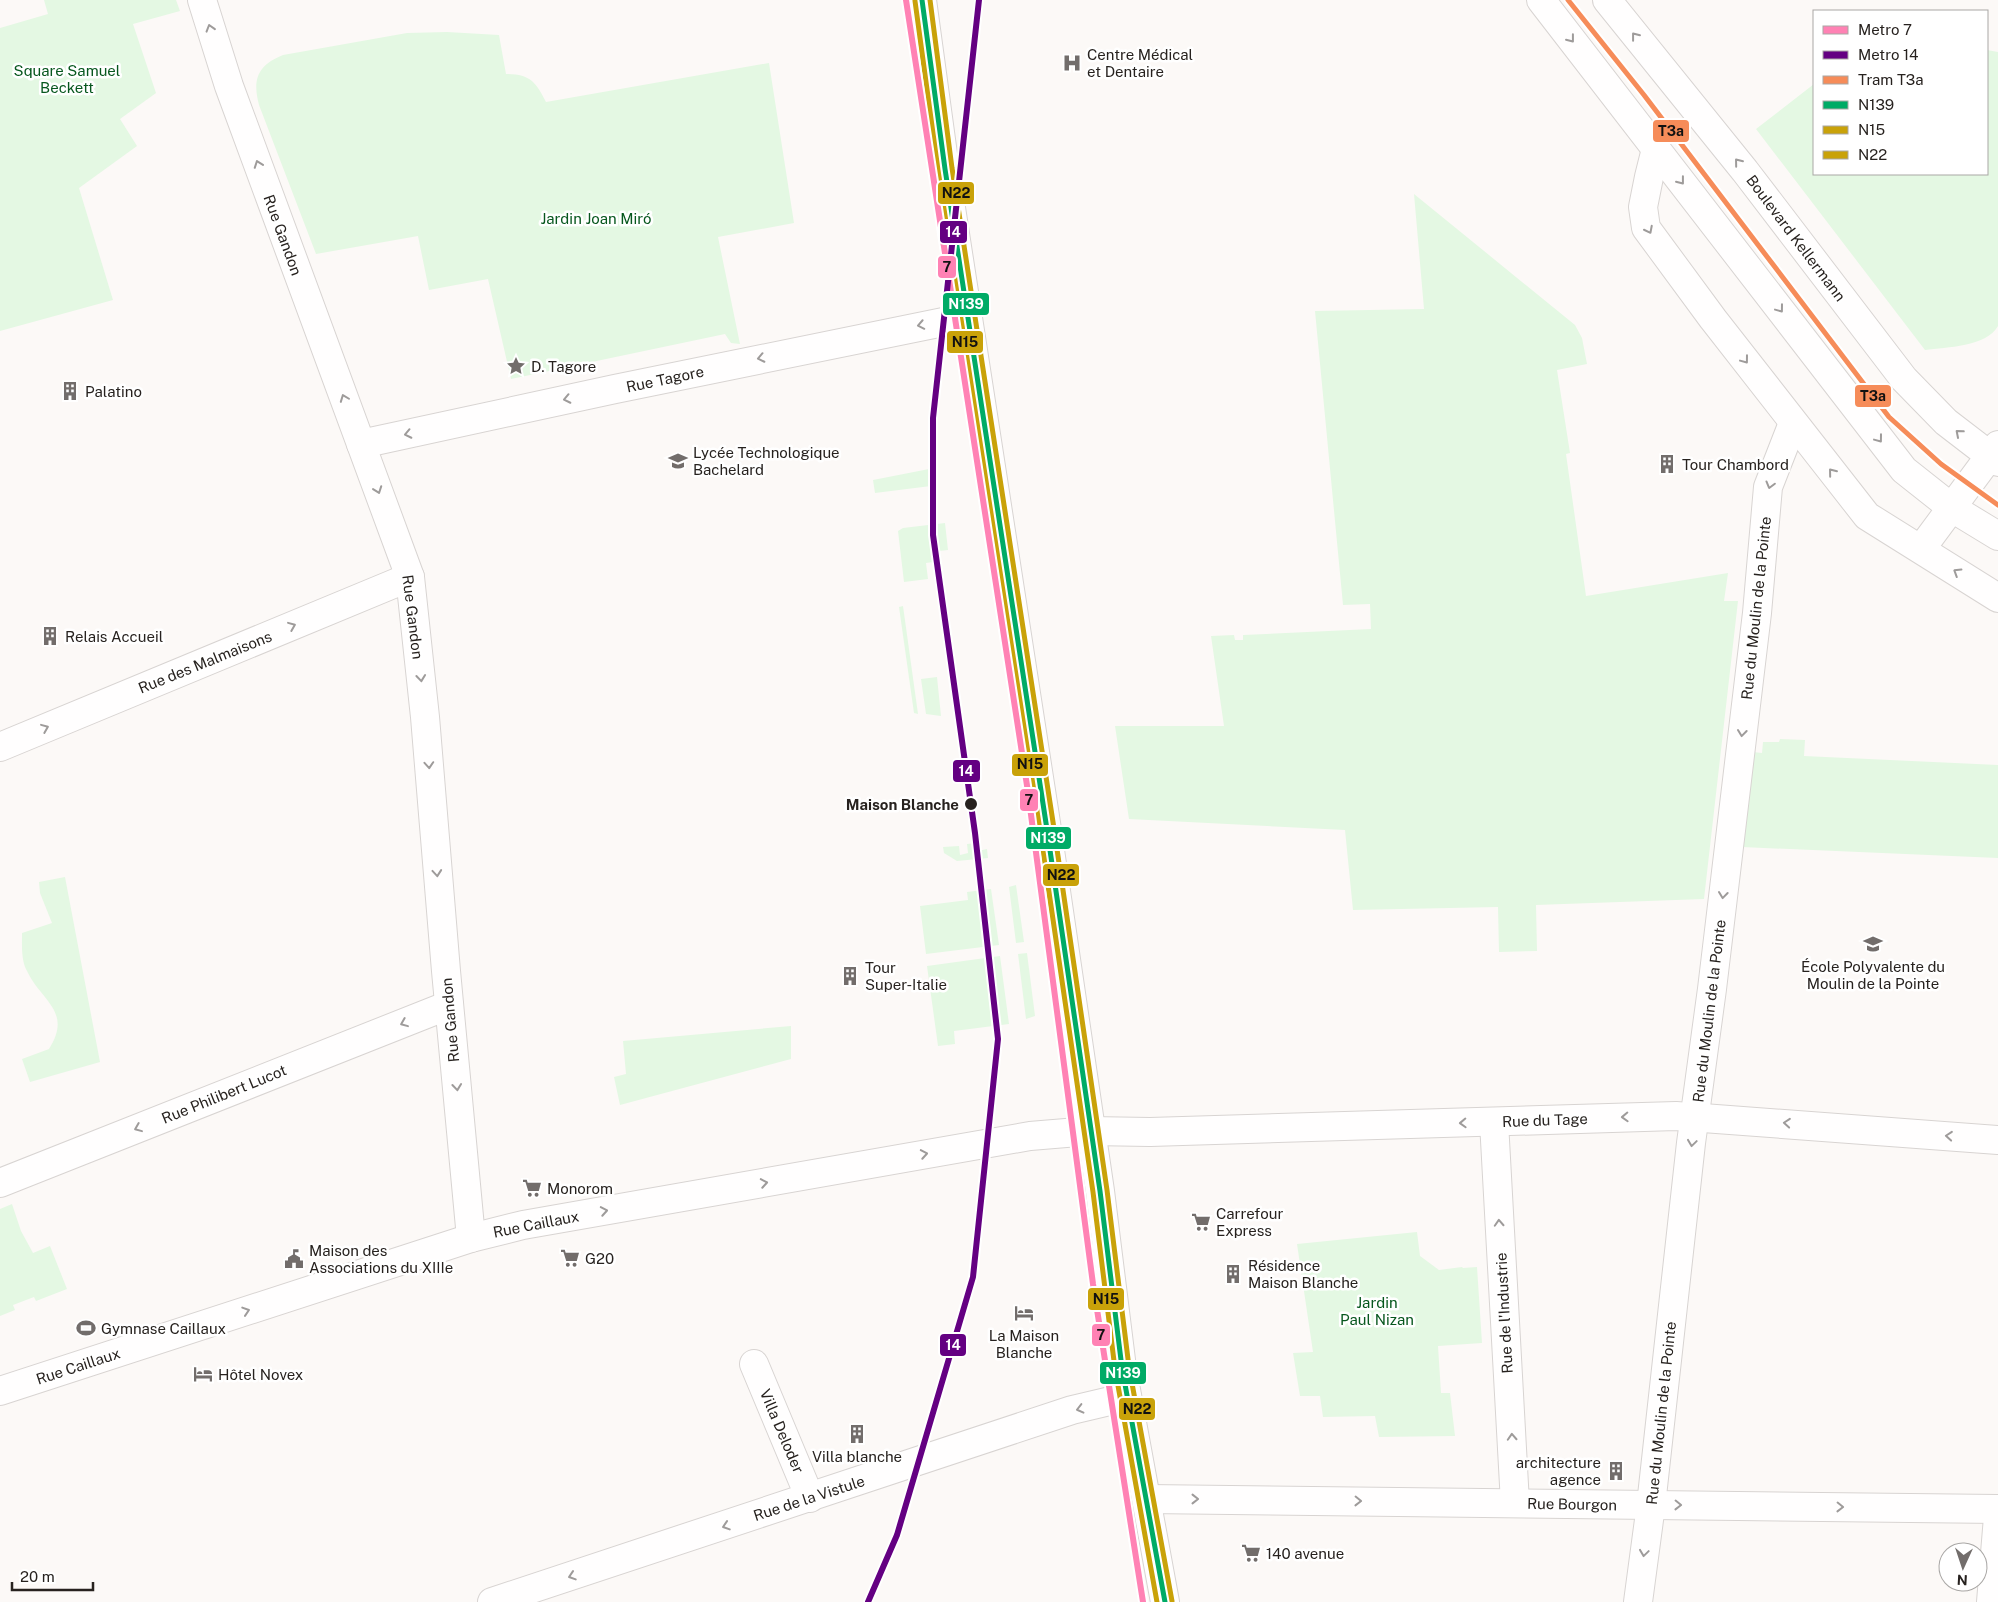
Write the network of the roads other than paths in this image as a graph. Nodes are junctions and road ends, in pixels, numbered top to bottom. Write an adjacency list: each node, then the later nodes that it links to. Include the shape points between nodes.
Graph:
1 (202, 0): 8 (street, Rue Gandon, one-way to 1, via 229,86)
2 (922, 0): 6 (street)
3 (1541, 0): 5 (street, one-way to 5)
4 (1606, 0): 9 (street, Boulevard Kellermann, one-way to 4, via 1946,422 1904,379 1739,164)
5 (1656, 148): 7 (street, one-way to 7, via 1643,207 1646,228); 10 (street, one-way to 10, via 1885,448 1916,481)
6 (968, 317): 8 (street, Rue Tagore, one-way to 8); 19 (street)
7 (1793, 423): 12 (street, one-way to 7, via 1867,516); 17 (street, Rue du Moulin de la Pointe, one-way to 17, via 1768,487 1757,613)
8 (361, 444): 13 (street, Rue Gandon, one-way to 13)
9 (1995, 455): 10 (street)
10 (1952, 508): 11 (street); 12 (street)
11 (1998, 536)
12 (1921, 549): 14 (street, one-way to 12)
13 (410, 577): 15 (street, Rue des Malmaisons, one-way to 13); 16 (street, Rue Gandon, one-way to 16)
14 (1998, 598)
15 (0, 747)
16 (449, 1005): 21 (street, Rue Philibert Lucot, one-way to 21); 22 (street, Rue Gandon, one-way to 22)
17 (1696, 1116): 18 (street, Rue du Tage, one-way to 18); 20 (street, Rue du Tage, one-way to 17); 29 (street, Rue du Moulin de la Pointe, one-way to 29)
18 (1494, 1122): 19 (street, Rue du Tage, one-way to 19); 28 (street, Rue de l'Industrie, one-way to 18)
19 (1090, 1131): 22 (street, Rue Caillaux, one-way to 19, via 523,1225 1020,1138); 25 (street)
20 (1998, 1140)
21 (0, 1183)
22 (471, 1238): 24 (street, Rue Caillaux, one-way to 22)
23 (754, 1364): 26 (street, Villa Deloder)
24 (0, 1391)
25 (1127, 1397): 26 (street, Rue de la Vistule, one-way to 26, via 1072,1410); 27 (street)
26 (810, 1498): 33 (street, Rue de la Vistule, one-way to 33)
27 (1147, 1500): 28 (street, Rue Bourgon, one-way to 28); 34 (street)
28 (1515, 1503): 29 (street, Rue Bourgon)
29 (1651, 1505): 30 (street, Rue Bourgon, one-way to 30); 35 (street, Rue du Moulin de la Pointe, one-way to 35)
30 (1998, 1509)
31 (1998, 1517): 32 (street)
32 (1997, 1550): 36 (street)
33 (492, 1602)
34 (1165, 1602)
35 (1638, 1602)
36 (1991, 1602)

